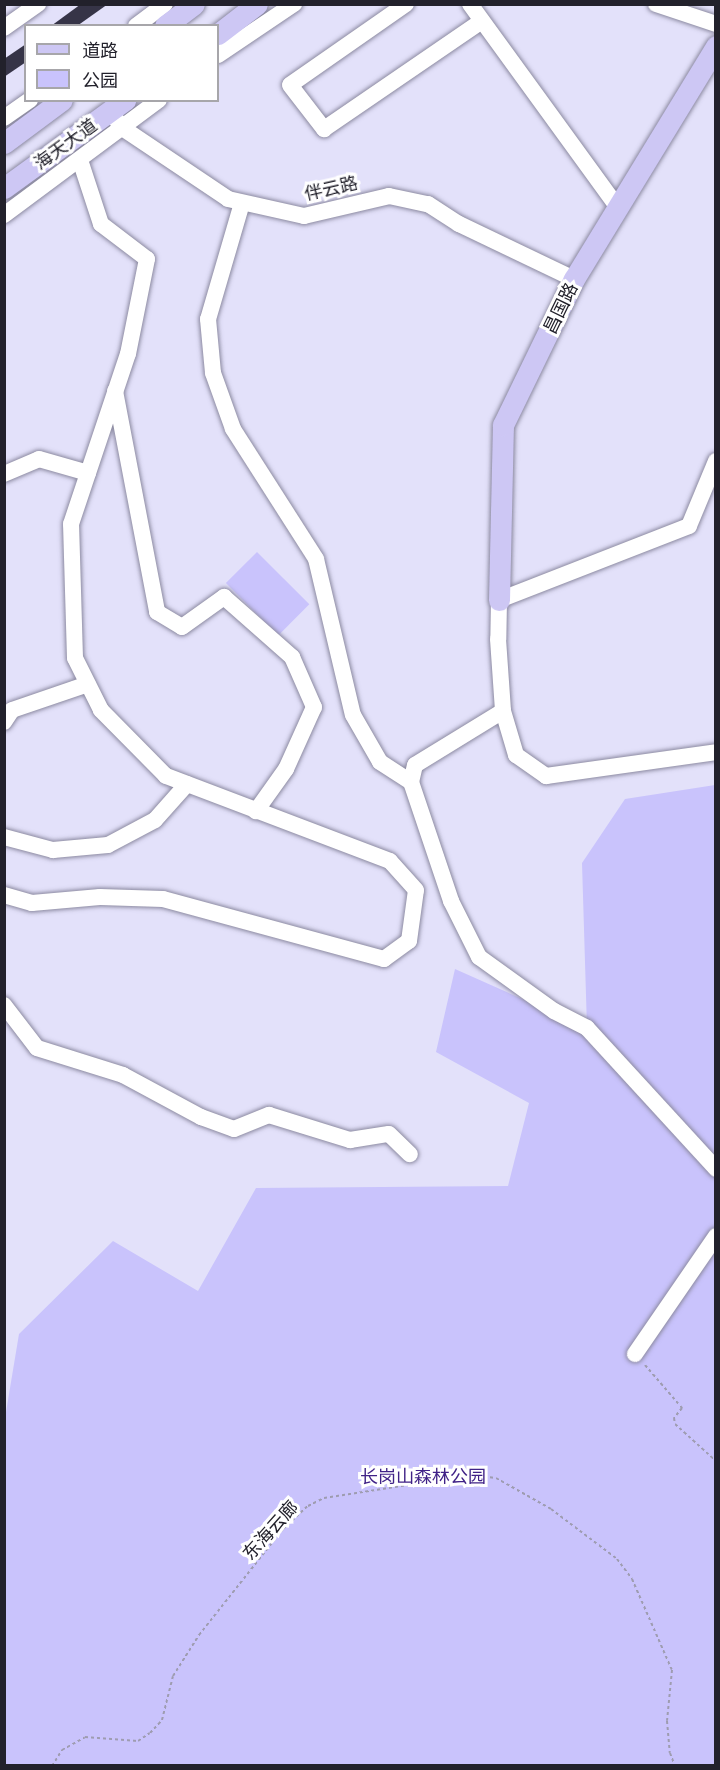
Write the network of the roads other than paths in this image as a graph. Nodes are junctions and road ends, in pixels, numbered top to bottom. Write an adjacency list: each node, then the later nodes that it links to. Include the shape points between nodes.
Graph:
1 (38, 4): 13 (street)
2 (165, 4): 10 (street)
3 (194, 4): 11 (main road)
4 (257, 4): 14 (main road)
5 (294, 4): 16 (street)
6 (406, 4): 9 (street, via 290,85 324,129)
7 (470, 4): 9 (street)
8 (656, 4): 12 (street)
9 (482, 21): 27 (street)
10 (139, 24)
11 (168, 24)
12 (716, 24)
13 (4, 28)
14 (219, 33)
15 (716, 46): 27 (main road, 昌国路)
16 (219, 53)
17 (27, 102): 21 (street)
18 (59, 102): 23 (main road, 海天大道)
19 (157, 102): 22 (street)
20 (117, 106): 22 (street, 伴云路); 25 (main road, 海天大道)
21 (4, 118)
22 (124, 129): 24 (street); 26 (street, 伴云路, via 187,174 228,199)
23 (4, 143)
24 (80, 160): 28 (street); 30 (street, via 101,224 147,259 128,354)
25 (4, 188)
26 (243, 203): 29 (street, 伴云路, via 304,216 389,196 428,204 459,224); 39 (street, via 208,319 213,373 233,429 316,559 353,715 380,762)
27 (619, 209): 29 (main road, 昌国路)
28 (4, 215)
29 (574, 279): 34 (main road, 昌国路, via 503,425)
30 (115, 390): 32 (street); 41 (street, via 157,612 182,627 224,597 292,657 314,707 286,769)
31 (716, 461): 34 (street, via 689,526)
32 (88, 473): 33 (street, via 39,459); 35 (street, via 71,524 75,658)
33 (4, 474)
34 (499, 600): 36 (street)
35 (88, 684): 37 (street, via 12,710); 40 (street, via 101,710 166,776)
36 (503, 711): 38 (street, via 516,755 546,776); 39 (street, via 415,765)
37 (4, 723)
38 (716, 752)
39 (411, 782): 46 (street, via 451,901 479,957 554,1011 587,1028)
40 (187, 784): 41 (street); 42 (street, via 155,820 108,845 53,850)
41 (256, 811): 43 (street, via 390,861 416,890 409,941 384,959 163,899 100,897 32,903)
42 (4, 837)
43 (4, 896)
44 (4, 1005): 45 (street, via 38,1048 123,1075 201,1117 234,1129 269,1115 350,1140 388,1134)
45 (410, 1154)
46 (716, 1169)
47 (716, 1236): 48 (street)
48 (635, 1354)

